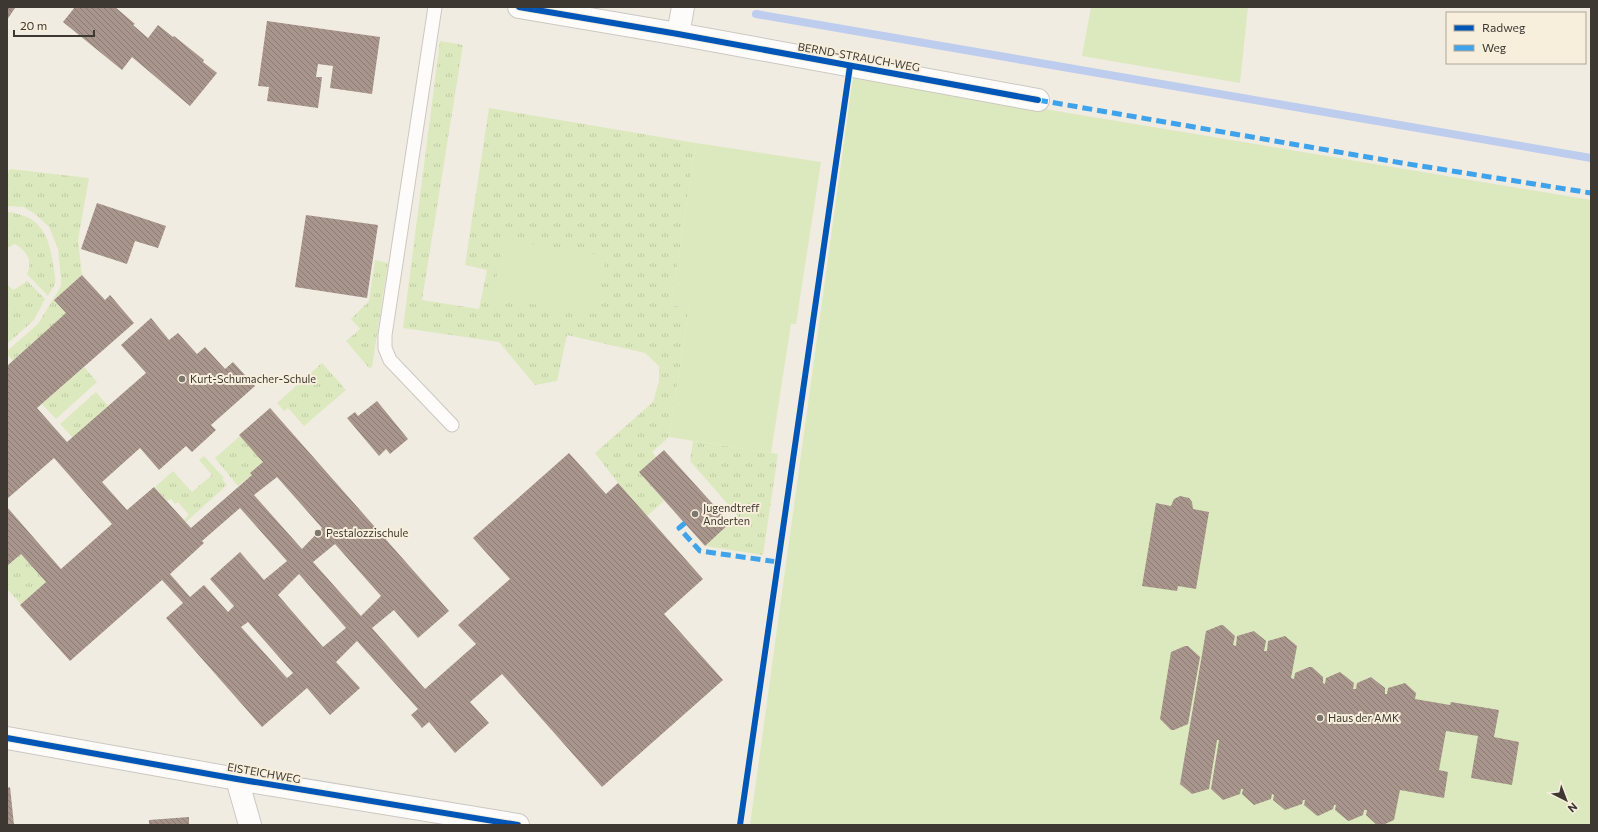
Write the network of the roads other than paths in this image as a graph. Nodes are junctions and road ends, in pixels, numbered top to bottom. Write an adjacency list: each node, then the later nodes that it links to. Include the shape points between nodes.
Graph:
1 (435, 7): 6 (lane, via 385,348 390,360)
2 (519, 7): 4 (street, BERND-STRAUCH-WEG)
3 (683, 7): 4 (street)
4 (678, 34): 5 (street, BERND-STRAUCH-WEG)
5 (1038, 100)
6 (452, 425)
7 (7, 738): 8 (street, EISTEICHWEG)
8 (237, 779): 9 (street); 10 (street, EISTEICHWEG)
9 (250, 825)
10 (518, 825)

